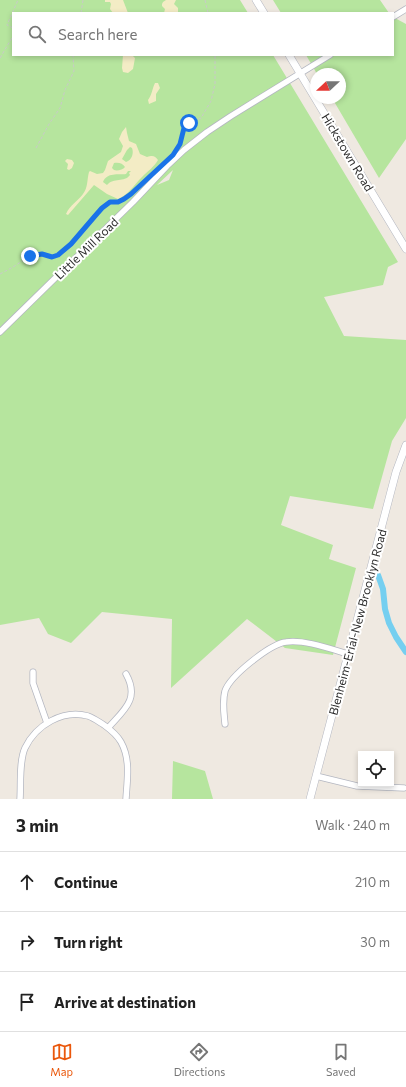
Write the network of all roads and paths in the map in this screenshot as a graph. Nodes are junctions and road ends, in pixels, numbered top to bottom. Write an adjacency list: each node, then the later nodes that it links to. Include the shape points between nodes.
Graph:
1 (18, 0): 6 (path)
2 (83, 0): 7 (path)
3 (205, 0): 8 (path)
4 (256, 0): 9 (main road)
5 (406, 8): 11 (street)
6 (13, 12)
7 (81, 12)
8 (208, 12)
9 (263, 12)
10 (12, 14): 12 (path, via 7,25)
11 (394, 15)
12 (12, 28)
13 (12, 38): 18 (path)
14 (73, 56): 20 (path, via 74,71 60,108)
15 (215, 56): 21 (path, via 215,84 211,102 201,118 184,128)
16 (291, 56): 19 (main road, Hickstown Road)
17 (328, 56): 19 (street, Little Mill Road)
18 (0, 58)
19 (300, 73): 23 (main road, Hickstown Road); 25 (street, Little Mill Road, via 231,116 184,150)
20 (36, 148)
21 (176, 149)
22 (136, 190): 24 (path, via 124,199 110,202 102,208 58,255 30,256)
23 (406, 249)
24 (0, 274)
25 (0, 332)
26 (406, 445): 27 (main road, Blenheim-Erial-New Brooklyn Road, via 396,472)
27 (348, 654): 31 (street, via 298,642 276,645 248,664 230,682 224,699); 33 (main road, Blenheim-Erial-New Brooklyn Road)
28 (33, 672): 30 (street, via 33,683)
29 (126, 674): 32 (street, via 132,692 130,702)
30 (47, 723): 32 (street, via 67,715 87,716); 35 (street, via 32,736 25,749)
31 (225, 724)
32 (108, 728): 36 (street, via 121,742 127,755)
33 (316, 776): 34 (street, via 357,786); 37 (main road, Blenheim-Erial-New Brooklyn Road)
34 (404, 788)
35 (20, 799)
36 (126, 799)
37 (310, 799)

